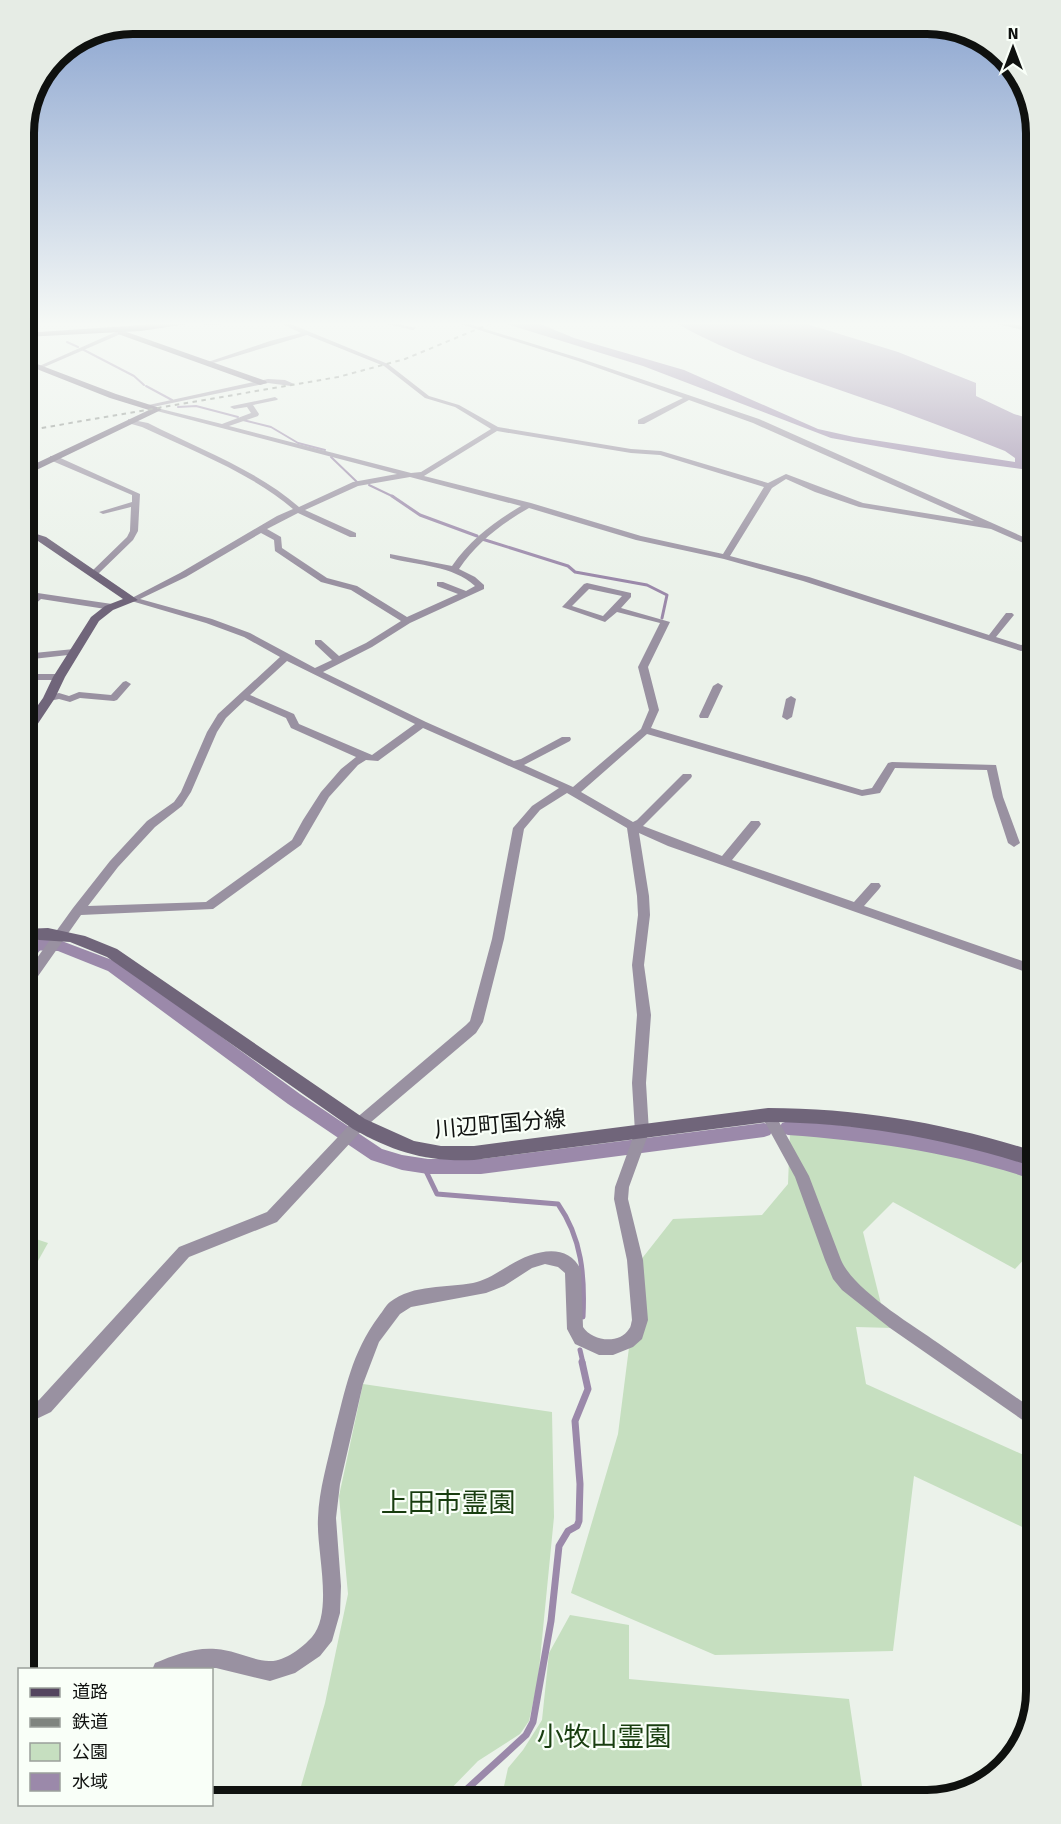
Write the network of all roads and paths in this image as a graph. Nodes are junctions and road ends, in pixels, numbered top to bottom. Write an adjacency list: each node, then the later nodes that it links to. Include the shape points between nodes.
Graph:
1 (152, 408): 6 (street)
2 (251, 408): 9 (street, via 255,414)
3 (460, 408): 10 (street)
4 (668, 408): 8 (street)
5 (716, 408): 19 (street, via 775,429)
6 (157, 410): 7 (street); 9 (street)
7 (131, 421): 11 (street); 17 (street, via 250,477)
8 (641, 422)
9 (224, 426): 13 (street)
10 (496, 429): 13 (street, via 423,474); 14 (street, via 631,452 661,453)
11 (53, 458): 12 (street); 15 (street, via 136,494)
12 (35, 467)
13 (412, 475): 16 (street); 17 (street, via 356,484)
14 (769, 486): 19 (street, via 786,476 862,505); 25 (street)
15 (136, 503): 18 (street); 27 (street, via 130,538)
16 (528, 505): 25 (street, via 639,538); 26 (street, via 494,525 465,552)
17 (298, 510): 20 (street); 21 (street)
18 (103, 512)
19 (996, 527): 23 (street)
20 (262, 530): 33 (street); 37 (street, via 278,539 278,549 324,580 354,588)
21 (353, 535)
22 (35, 537): 27 (street)
23 (1026, 541)
24 (393, 556): 26 (street)
25 (725, 557): 38 (street, via 852,593)
26 (455, 568): 29 (street, via 482,587)
27 (94, 573): 33 (street)
28 (440, 584): 29 (street)
29 (466, 594): 37 (street)
30 (35, 595): 31 (street)
31 (39, 596): 32 (street); 34 (street)
32 (35, 600)
33 (132, 600): 34 (street); 43 (street, via 247,635)
34 (112, 607): 41 (street, via 95,619)
35 (615, 609): 35 (street, via 628,595 587,586 566,607 605,619); 57 (street, via 664,622 643,667 654,710)
36 (1009, 615): 38 (street)
37 (407, 621): 44 (street)
38 (990, 639): 40 (street)
39 (318, 642): 44 (street)
40 (1026, 647)
41 (74, 652): 42 (street); 47 (street)
42 (35, 656)
43 (286, 657): 45 (street); 50 (street)
44 (338, 661): 45 (street)
45 (315, 672): 56 (street)
46 (35, 677): 47 (street)
47 (59, 677): 51 (street)
48 (126, 684): 51 (street, via 114,698)
49 (718, 686): 53 (street)
50 (244, 696): 59 (street, via 290,716 295,726); 69 (street, via 217,724 178,804 144,832)
51 (49, 698): 55 (street)
52 (791, 699): 54 (street)
53 (704, 716)
54 (787, 717)
55 (35, 719)
56 (422, 724): 59 (street, via 374,759); 60 (street)
57 (645, 730): 62 (street); 65 (street, via 862,793 876,791 892,765 992,767)
58 (566, 739): 60 (street, via 524,762)
59 (363, 757): 69 (street, via 340,777 303,826 297,842 209,906)
60 (512, 764): 62 (street)
61 (687, 776): 64 (street, via 641,823)
62 (570, 790): 64 (street); 75 (street, via 536,808 519,828 498,939 476,1022)
63 (755, 824): 66 (street)
64 (632, 826): 66 (street); 76 (street, via 644,915 638,965 644,1015)
65 (1014, 843)
66 (725, 861): 68 (street)
67 (875, 886): 68 (street)
68 (857, 907): 72 (street)
69 (77, 911): 71 (street)
70 (34, 936): 71 (street, 川辺町国分線)
71 (55, 941): 73 (street); 75 (street, 川辺町国分線, via 88,941 112,953)
72 (1026, 967)
73 (34, 971)
74 (768, 1115): 76 (street, 川辺町国分線); 77 (street, 川辺町国分線, via 841,1117 968,1138); 79 (street, via 802,1176 839,1274 896,1323)
75 (359, 1124): 76 (street, 川辺町国分線, via 389,1141 442,1155); 78 (street, via 272,1217 184,1252 45,1406)
76 (637, 1142): 80 (street, via 621,1199 635,1260 640,1320 636,1334 613,1347 599,1347 581,1339 575,1329 573,1270 551,1255 536,1259 494,1284 396,1306 371,1340 358,1374 330,1490 327,1519 331,1602 328,1628 319,1644 289,1666 270,1671 213,1656)
77 (1026, 1156)
78 (34, 1412)
79 (1026, 1414)
80 (167, 1668)

